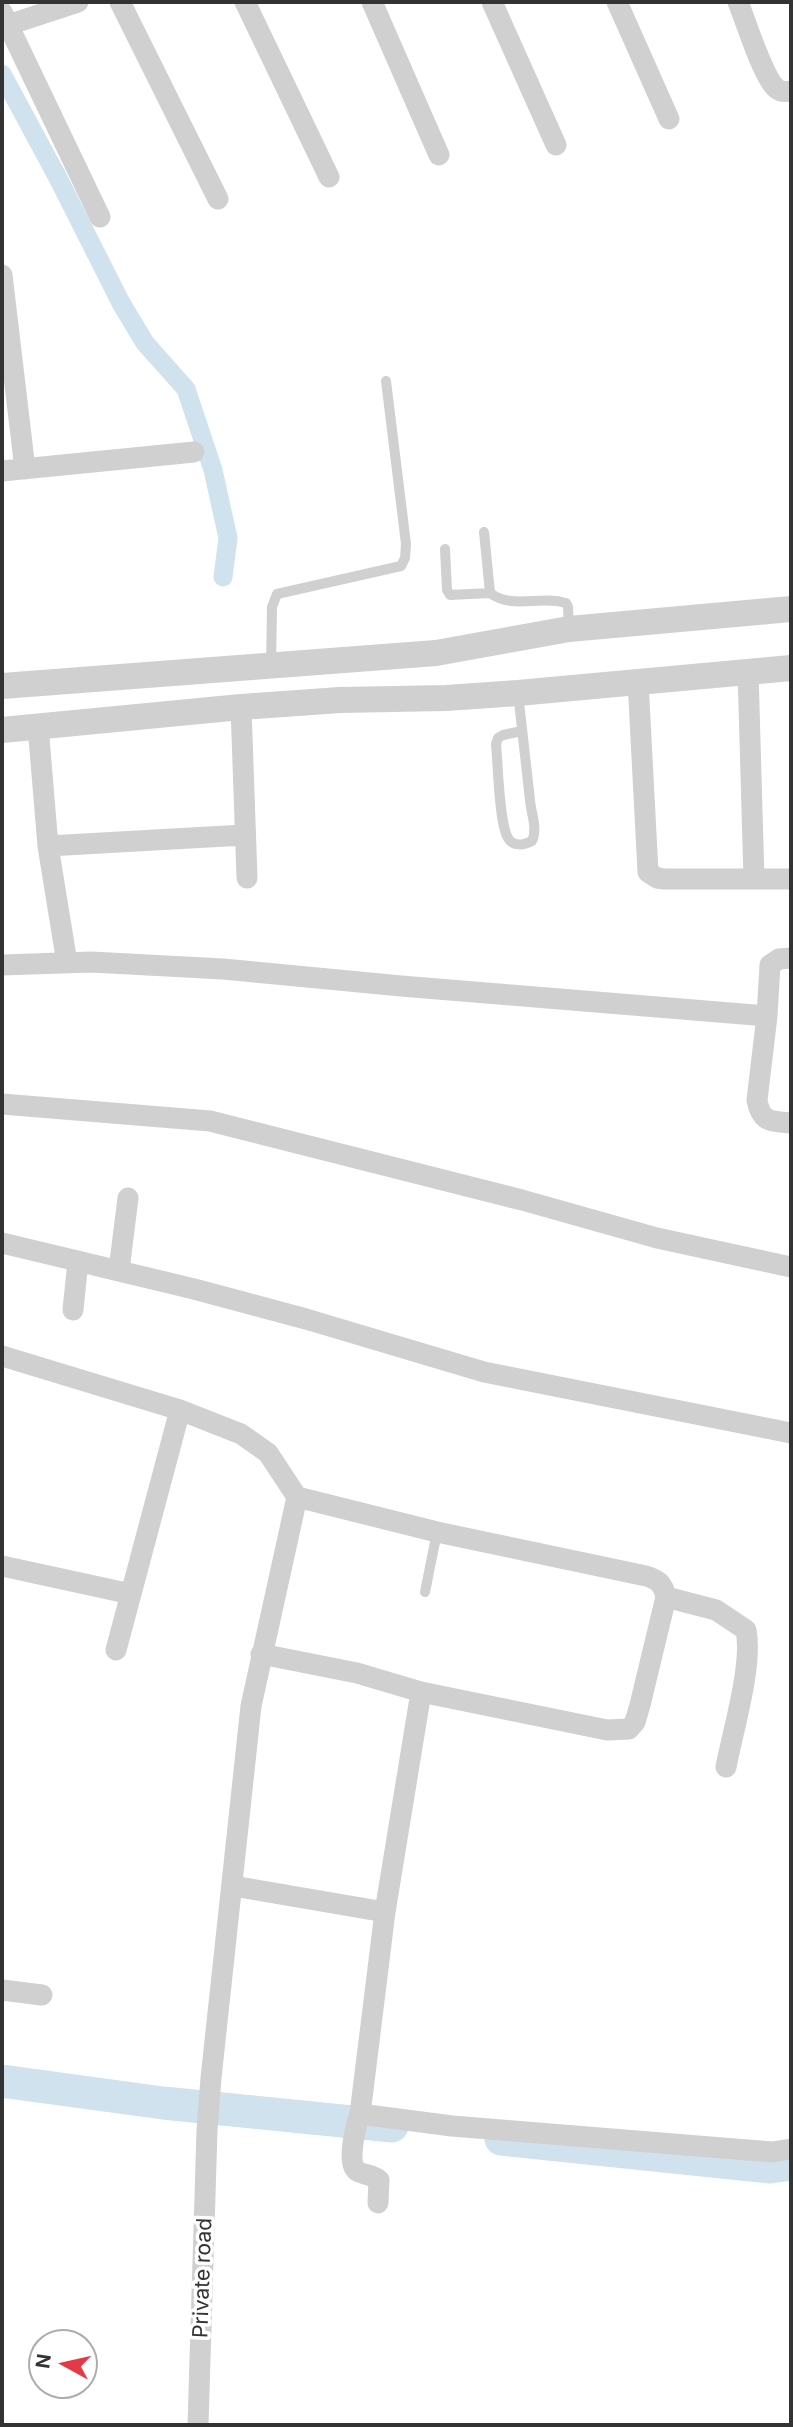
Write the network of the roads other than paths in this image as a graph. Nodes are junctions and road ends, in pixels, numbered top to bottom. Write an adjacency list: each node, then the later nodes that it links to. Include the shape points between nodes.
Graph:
1 (78, 2): 8 (street)
2 (120, 2): 14 (street)
3 (245, 2): 13 (street)
4 (372, 2): 12 (street)
5 (492, 2): 11 (street)
6 (617, 2): 10 (street)
7 (738, 2): 9 (street, via 775,88)
8 (5, 18): 15 (street)
9 (791, 91)
10 (669, 119)
11 (556, 145)
12 (439, 155)
13 (329, 177)
14 (218, 199)
15 (100, 217)
16 (2, 275): 17 (street)
17 (7, 361): 20 (street)
18 (386, 381): 27 (lane, via 405,558 401,566 277,594 272,607)
19 (194, 452): 20 (street)
20 (25, 469): 21 (street)
21 (2, 471)
22 (484, 531): 24 (lane)
23 (444, 549): 24 (lane, via 450,595)
24 (490, 593): 26 (lane, via 499,600 566,603)
25 (791, 609): 26 (street)
26 (569, 629): 27 (street, via 436,653)
27 (271, 665): 31 (street)
28 (791, 668): 29 (street)
29 (748, 671): 30 (street); 40 (street)
30 (638, 681): 32 (street); 40 (street, via 648,872 664,879)
31 (2, 686)
32 (518, 693): 33 (street); 36 (lane)
33 (241, 707): 34 (street); 37 (street)
34 (38, 726): 35 (street); 38 (street)
35 (2, 730)
36 (522, 731): 36 (lane, via 535,831 532,841 521,845 507,836 496,744 503,735)
37 (244, 835): 38 (street); 39 (street)
38 (48, 846): 43 (street)
39 (247, 878)
40 (754, 879): 41 (street)
41 (791, 879)
42 (791, 958): 45 (street, via 770,965)
43 (67, 963): 44 (street); 45 (street, via 223,969)
44 (2, 965)
45 (767, 1016): 47 (street, via 757,1100 760,1114 774,1122)
46 (2, 1104): 51 (street, via 210,1121 657,1238)
47 (791, 1123)
48 (128, 1198): 52 (street)
49 (2, 1243): 50 (street)
50 (78, 1261): 52 (street); 53 (street)
51 (791, 1267)
52 (119, 1270): 56 (street, via 484,1373)
53 (73, 1310)
54 (2, 1356): 55 (street)
55 (180, 1410): 57 (street, via 253,1440 268,1453); 61 (street)
56 (791, 1433)
57 (297, 1497): 58 (street); 64 (street, Private road)
58 (437, 1532): 60 (lane); 62 (street, via 646,1576 657,1580)
59 (2, 1566): 61 (street)
60 (425, 1592)
61 (131, 1594): 63 (street)
62 (666, 1597): 65 (street, via 640,1705 629,1729 607,1730); 66 (street, via 716,1610 746,1630 749,1645)
63 (116, 1650)
64 (261, 1654): 65 (street, via 357,1673); 67 (street, Private road, via 251,1706)
65 (421, 1692): 68 (street)
66 (726, 1767)
67 (233, 1886): 68 (street); 74 (street, Private road, via 207,2130)
68 (385, 1912): 71 (street)
69 (2, 1990): 70 (street)
70 (43, 1995)
71 (359, 2117): 72 (street, via 772,2152); 73 (street, via 352,2162 356,2171 379,2180)
72 (791, 2149)
73 (378, 2203)
74 (198, 2425)

